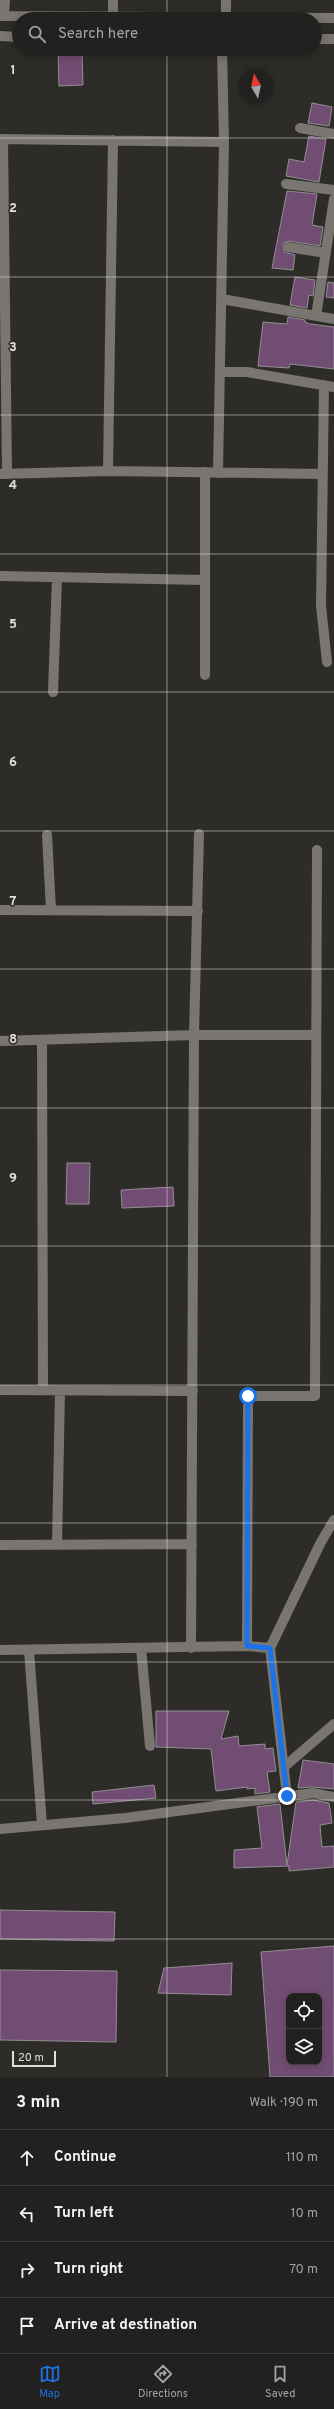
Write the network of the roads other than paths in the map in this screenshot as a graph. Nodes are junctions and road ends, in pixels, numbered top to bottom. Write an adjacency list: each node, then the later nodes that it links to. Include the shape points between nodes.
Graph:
1 (5, 0): 6 (street)
2 (113, 0): 4 (street)
3 (226, 0): 5 (street)
4 (113, 12)
5 (226, 12)
6 (2, 16): 7 (street)
7 (12, 16)
8 (322, 18): 9 (street)
9 (334, 18)
10 (0, 36): 11 (street)
11 (12, 36)
12 (322, 38): 13 (street)
13 (334, 39)
14 (222, 56): 19 (street)
15 (300, 128): 16 (street)
16 (334, 134)
17 (1, 139): 18 (street); 33 (street)
18 (113, 140): 19 (street); 30 (street)
19 (224, 142): 25 (street)
20 (286, 184): 21 (street)
21 (334, 190)
22 (334, 199): 24 (street)
23 (288, 247): 24 (street)
24 (326, 253): 26 (street)
25 (222, 299): 26 (street); 28 (street)
26 (316, 316): 27 (street)
27 (334, 319)
28 (220, 372): 29 (street, via 247,372); 32 (street)
29 (329, 386): 34 (street)
30 (108, 471): 31 (street); 33 (street)
31 (205, 472): 32 (street); 37 (street)
32 (218, 472): 34 (street)
33 (3, 474)
34 (323, 474): 38 (street, via 321,606)
35 (0, 576): 36 (street)
36 (57, 578): 37 (street); 40 (street)
37 (205, 580): 39 (street)
38 (327, 662)
39 (205, 675)
40 (53, 692)
41 (199, 834): 46 (street)
42 (47, 836): 45 (street)
43 (317, 850): 48 (street)
44 (0, 910): 45 (street)
45 (51, 910): 46 (street)
46 (198, 911): 47 (street)
47 (194, 1035): 48 (street); 50 (street); 54 (street)
48 (315, 1035): 59 (street, via 315,1396 248,1396)
49 (0, 1041): 50 (street)
50 (42, 1041): 52 (street)
51 (0, 1390): 52 (street)
52 (42, 1390): 53 (street)
53 (60, 1391): 54 (street); 56 (street)
54 (193, 1392): 57 (street)
55 (334, 1520): 62 (street)
56 (57, 1544): 57 (street); 58 (street)
57 (192, 1544): 61 (street)
58 (0, 1545)
59 (247, 1646): 61 (street); 62 (street)
60 (141, 1648): 61 (street); 64 (street); 66 (street)
61 (191, 1648)
62 (270, 1648): 67 (street)
63 (0, 1650): 64 (street)
64 (29, 1650): 70 (street)
65 (334, 1724): 67 (street)
66 (150, 1746)
67 (284, 1767): 68 (street)
68 (287, 1796): 69 (street, via 313,1793); 70 (street, via 125,1818)
69 (334, 1797)
70 (42, 1825): 71 (street)
71 (0, 1829)

